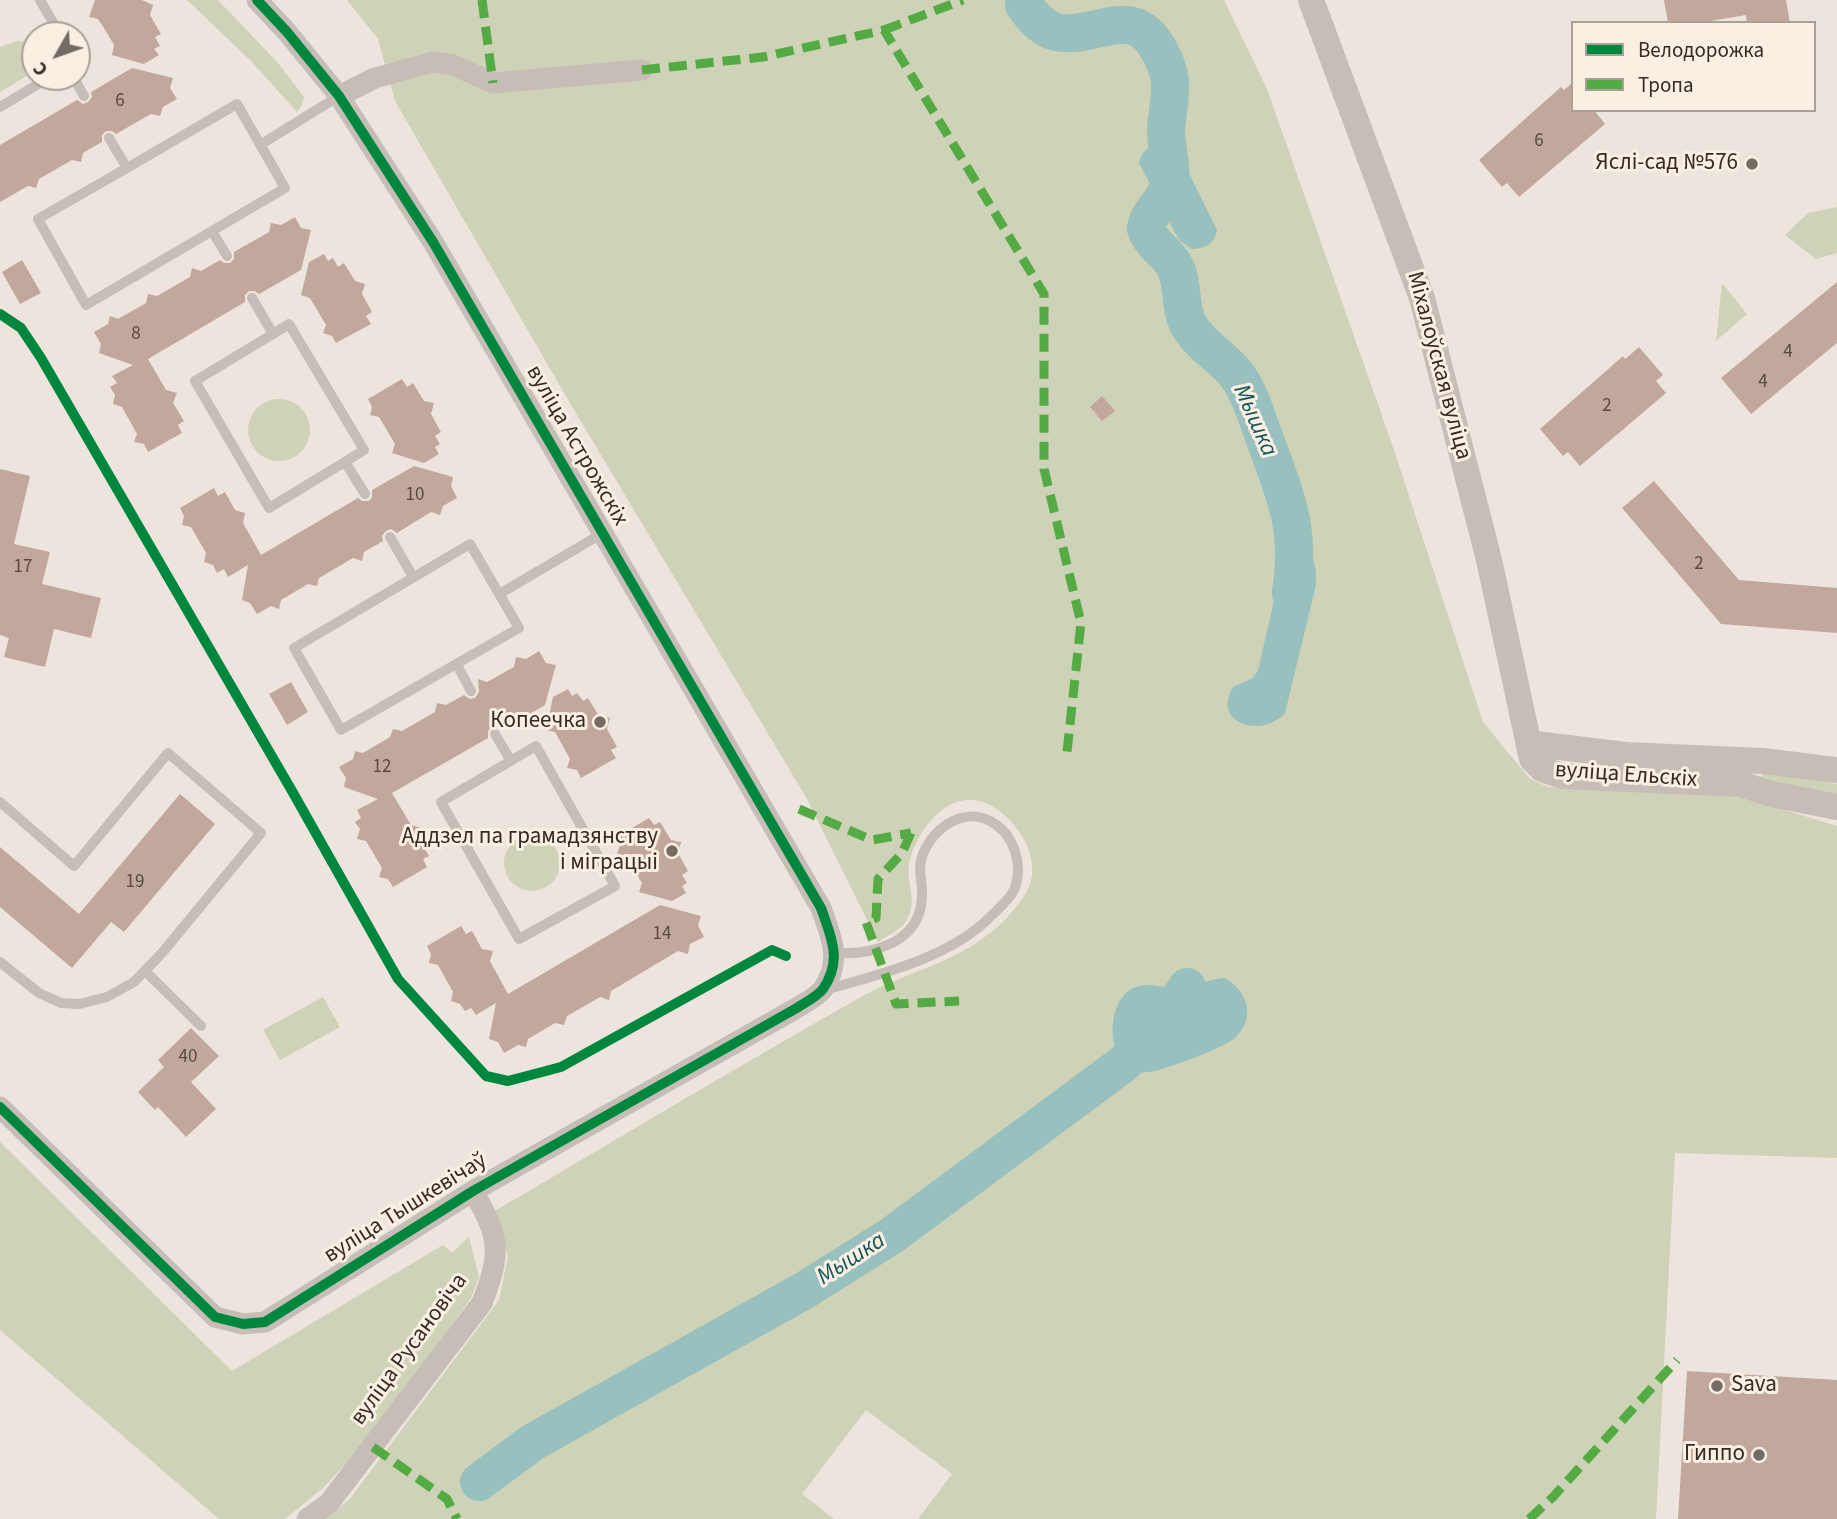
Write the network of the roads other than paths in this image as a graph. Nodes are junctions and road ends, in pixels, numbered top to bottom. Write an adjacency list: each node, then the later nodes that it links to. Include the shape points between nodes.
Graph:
1 (40, 0): 4 (lane)
2 (257, 0): 9 (street, вуліца Астрожскіх)
3 (1311, 0): 27 (street, Міхалоўская вуліца, via 1422,298 1489,560)
4 (52, 21)
5 (642, 70): 9 (street, via 492,83 453,65 433,62 375,79)
6 (27, 91): 10 (lane)
7 (81, 91): 8 (lane)
8 (84, 96)
9 (339, 96): 12 (lane); 20 (street, вуліца Астрожскіх, via 433,242)
10 (0, 107)
11 (109, 138): 13 (lane)
12 (260, 145): 13 (lane, via 236,104); 14 (lane, via 285,188)
13 (127, 168): 14 (lane, via 38,219 86,305)
14 (212, 231): 15 (lane)
15 (227, 256)
16 (252, 298): 17 (lane)
17 (273, 334): 18 (lane, via 289,324 364,450); 18 (lane, via 195,381 269,508)
18 (345, 462): 19 (lane)
19 (365, 494)
20 (603, 533): 23 (lane); 32 (street, вуліца Астрожскіх, via 821,908)
21 (390, 537): 22 (lane)
22 (413, 577): 23 (lane, via 470,544); 24 (lane, via 294,648 341,730)
23 (501, 593): 24 (lane, via 519,628)
24 (457, 665): 25 (lane)
25 (471, 691)
26 (495, 734): 28 (lane)
27 (1528, 743): 29 (street, вуліца Ельскіх, via 1625,755 1763,761); 31 (street, вуліца Ельскіх, via 1531,759 1562,776 1741,784)
28 (511, 761): 28 (lane, via 536,746 615,886 519,939 441,802)
29 (1837, 770)
30 (0, 802): 34 (lane, via 74,866 168,753 261,833)
31 (1837, 807)
32 (835, 953): 35 (street); 35 (lane, via 877,951 912,927 923,896 921,861 939,831 958,817 990,821 1009,837 1016,852 1013,891 979,928 885,973)
33 (0, 962): 34 (lane, via 38,993 61,1003 107,997)
34 (145, 971): 36 (lane)
35 (822, 990): 38 (street, вуліца Тышкевічаў)
36 (201, 1026)
37 (0, 1107): 38 (street, вуліца Тышкевічаў, via 215,1317 243,1325 265,1322)
38 (473, 1191): 39 (street, вуліца Русановіча, via 486,1214 496,1250 494,1272 482,1303 329,1503)
39 (307, 1519)

